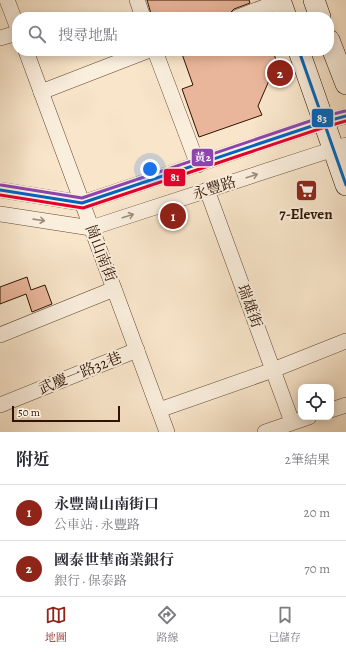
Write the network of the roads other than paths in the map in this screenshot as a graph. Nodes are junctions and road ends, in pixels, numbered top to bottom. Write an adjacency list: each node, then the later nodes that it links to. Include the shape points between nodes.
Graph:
1 (7, 0): 8 (street)
2 (137, 0): 5 (street)
3 (314, 0): 7 (street)
4 (282, 6): 6 (street)
5 (141, 12)
6 (258, 12)
7 (318, 12)
8 (12, 13)
9 (12, 34): 10 (street)
10 (0, 38)
11 (334, 53): 16 (street)
12 (28, 56): 17 (street, 崗山南街)
13 (134, 56): 17 (street)
14 (157, 56): 21 (street)
15 (300, 56): 19 (street)
16 (346, 84)
17 (41, 92): 25 (street, 崗山南街)
18 (346, 116): 19 (street, 永豐路)
19 (324, 122): 20 (street); 21 (street, 永豐路)
20 (340, 147): 22 (street); 24 (street, 永豐路, one-way to 20)
21 (198, 165): 25 (street, 永豐路)
22 (346, 185)
23 (0, 190): 25 (street, 永豐路)
24 (207, 190): 27 (street, 永豐路, one-way to 24); 32 (street, 瑞雄街)
25 (82, 204): 27 (street, 崗山南街)
26 (0, 214): 27 (street, 永豐路, one-way to 27)
27 (91, 228): 28 (street, 崗山南街)
28 (114, 289): 29 (street); 31 (street, 崗山南街)
29 (0, 335)
30 (346, 341): 32 (street)
31 (137, 350): 33 (street, 武慶一路32巷); 36 (street, 崗山南街)
32 (273, 370): 36 (street); 38 (street, 瑞雄街)
33 (0, 405)
34 (346, 405): 35 (street)
35 (334, 409)
36 (159, 410): 39 (street, 崗山南街)
37 (299, 420): 38 (street)
38 (292, 422): 40 (street)
39 (167, 432)
40 (265, 432)

